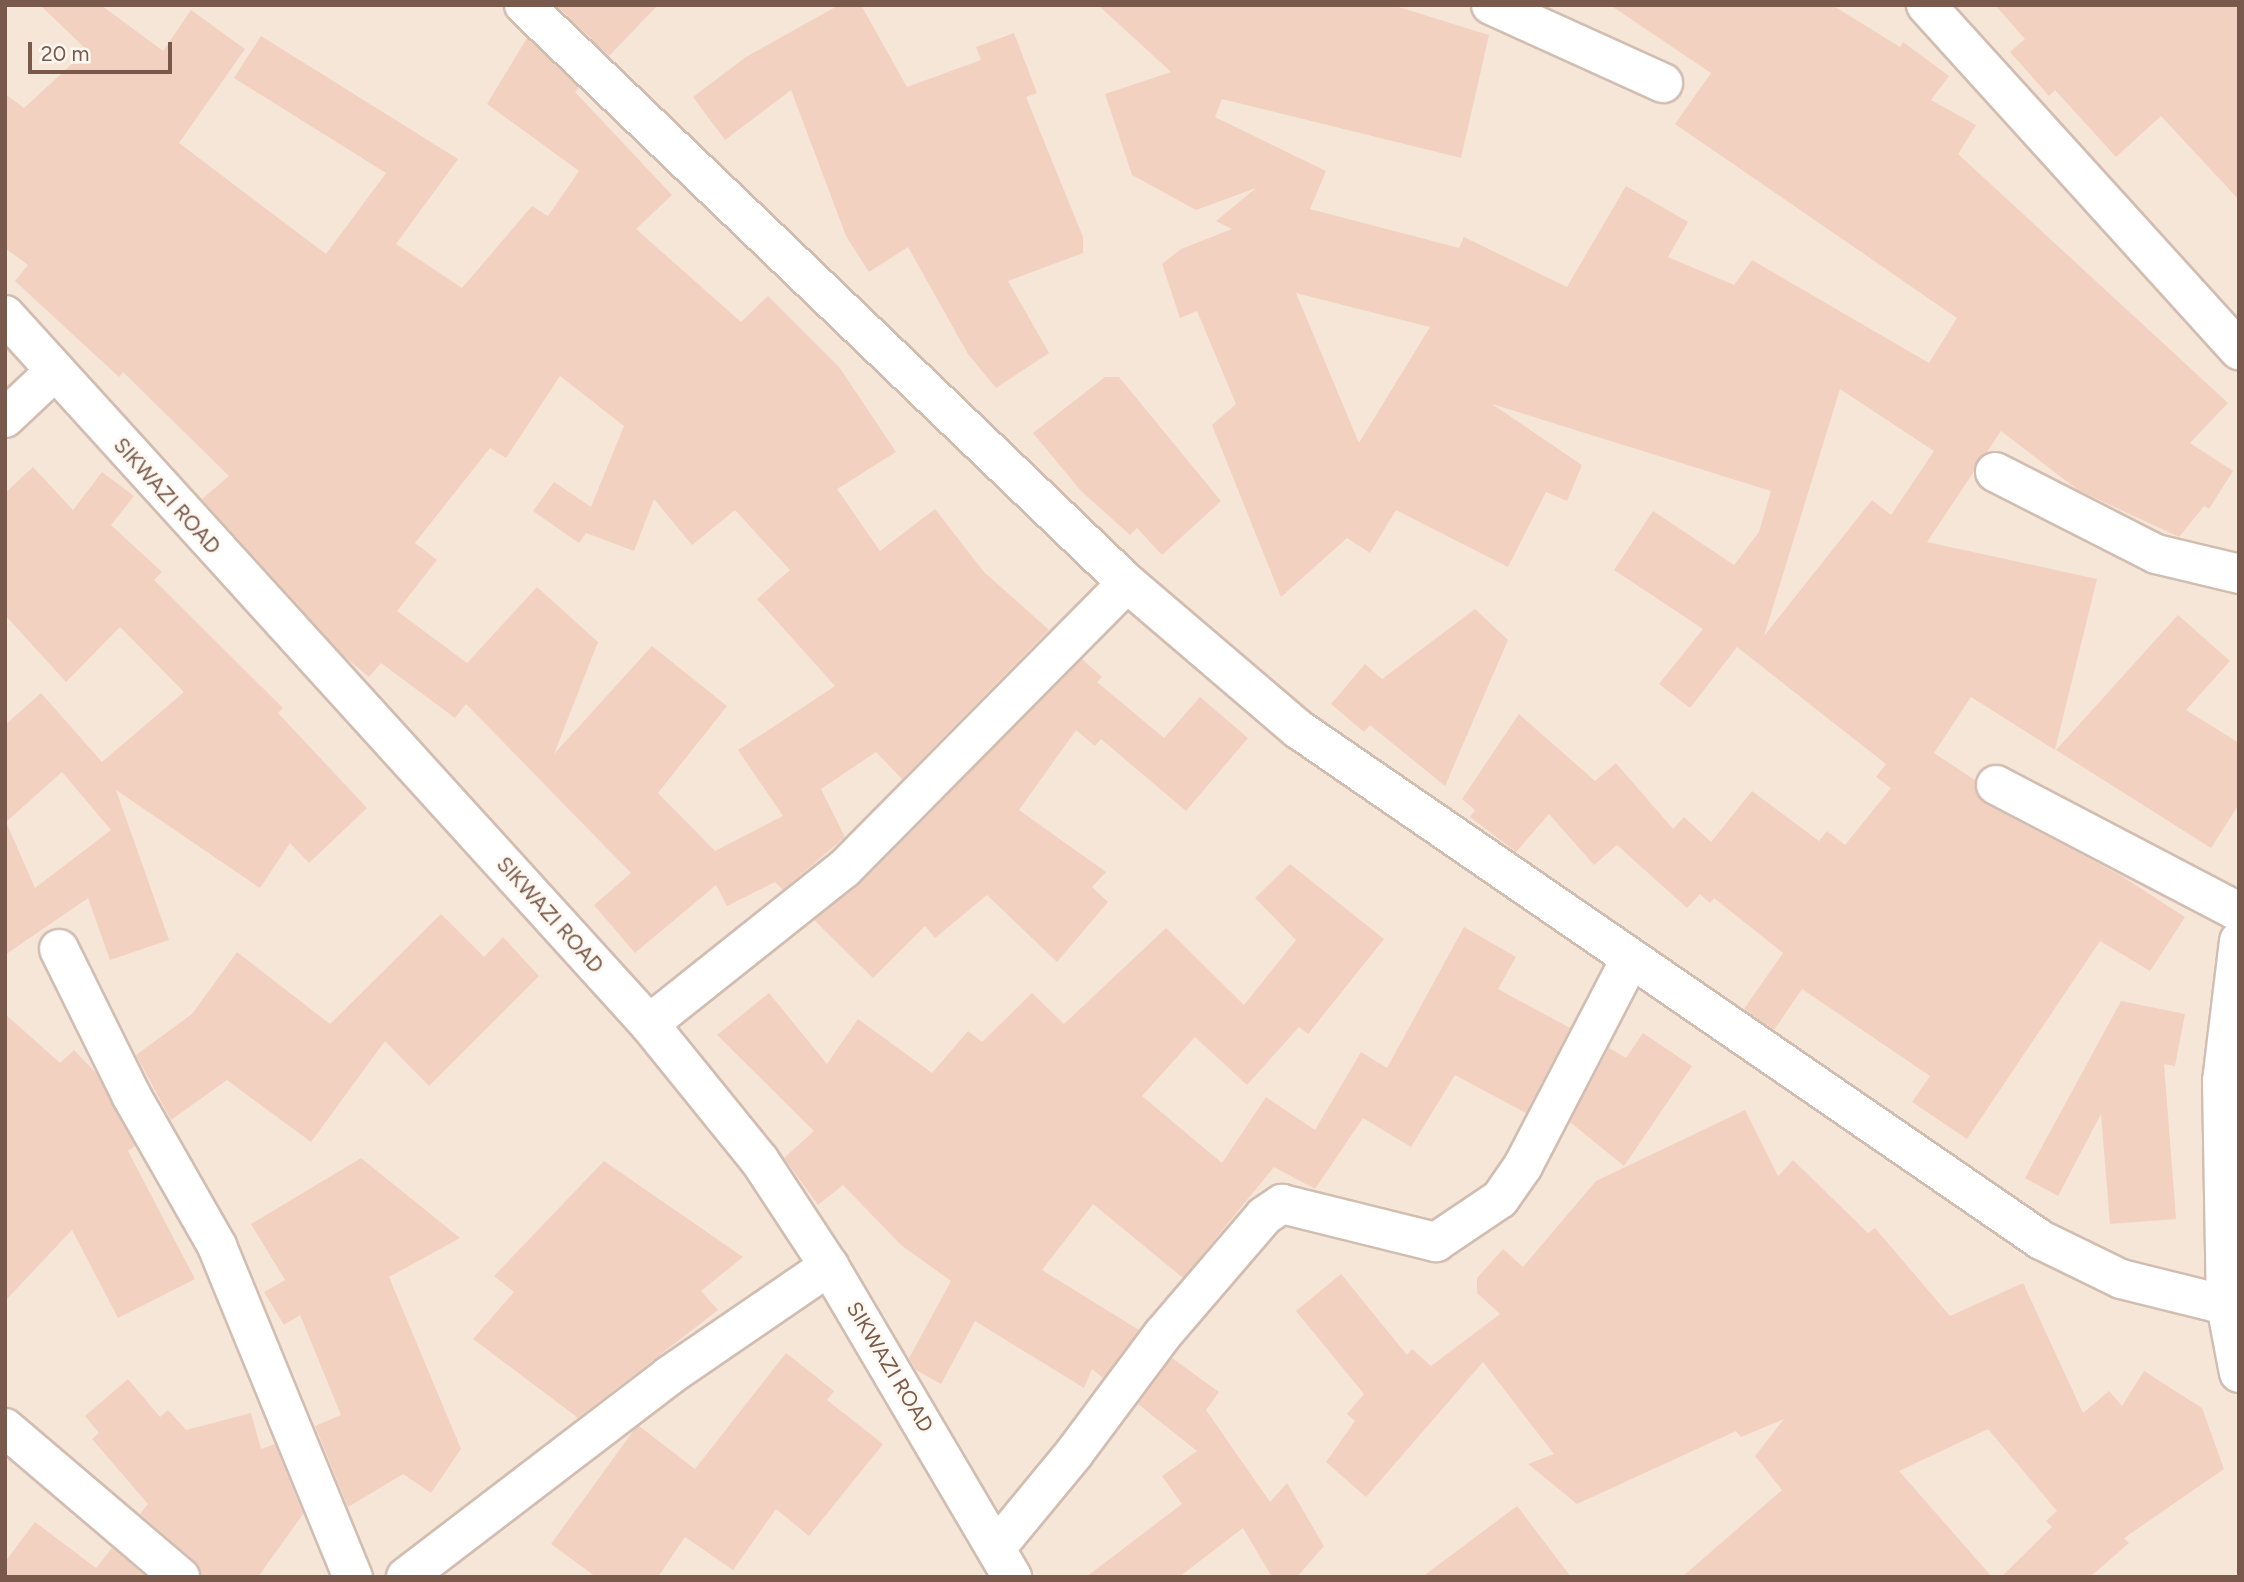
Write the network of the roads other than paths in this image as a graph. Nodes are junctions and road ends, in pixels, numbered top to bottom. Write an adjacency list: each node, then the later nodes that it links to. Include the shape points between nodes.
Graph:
1 (524, 5): 11 (street)
2 (1491, 5): 4 (street)
3 (1926, 5): 6 (street)
4 (1663, 83)
5 (5, 315): 7 (street, SIKWAZI ROAD)
6 (2239, 350)
7 (55, 371): 8 (street); 17 (street, SIKWAZI ROAD)
8 (5, 418)
9 (1996, 472): 10 (street, via 2156,554)
10 (2239, 574)
11 (1127, 583): 16 (street, via 1298,729); 17 (street, via 844,869)
12 (1996, 785): 13 (street)
13 (2239, 912)
14 (2239, 941): 19 (street, via 2222,1081)
15 (59, 949): 24 (street, via 131,1095 217,1246)
16 (1630, 960): 19 (street, via 2041,1240 2121,1279); 22 (street, via 1523,1166 1500,1199 1436,1242 1282,1204 1264,1216 1163,1334 1075,1452)
17 (649, 1024): 18 (street, SIKWAZI ROAD, via 760,1161)
18 (829, 1266): 22 (street, SIKWAZI ROAD); 25 (street, via 670,1375)
19 (2227, 1305): 20 (street)
20 (2239, 1373)
21 (5, 1428): 23 (street)
22 (1004, 1562)
23 (180, 1577)
24 (353, 1577)
25 (406, 1577)

